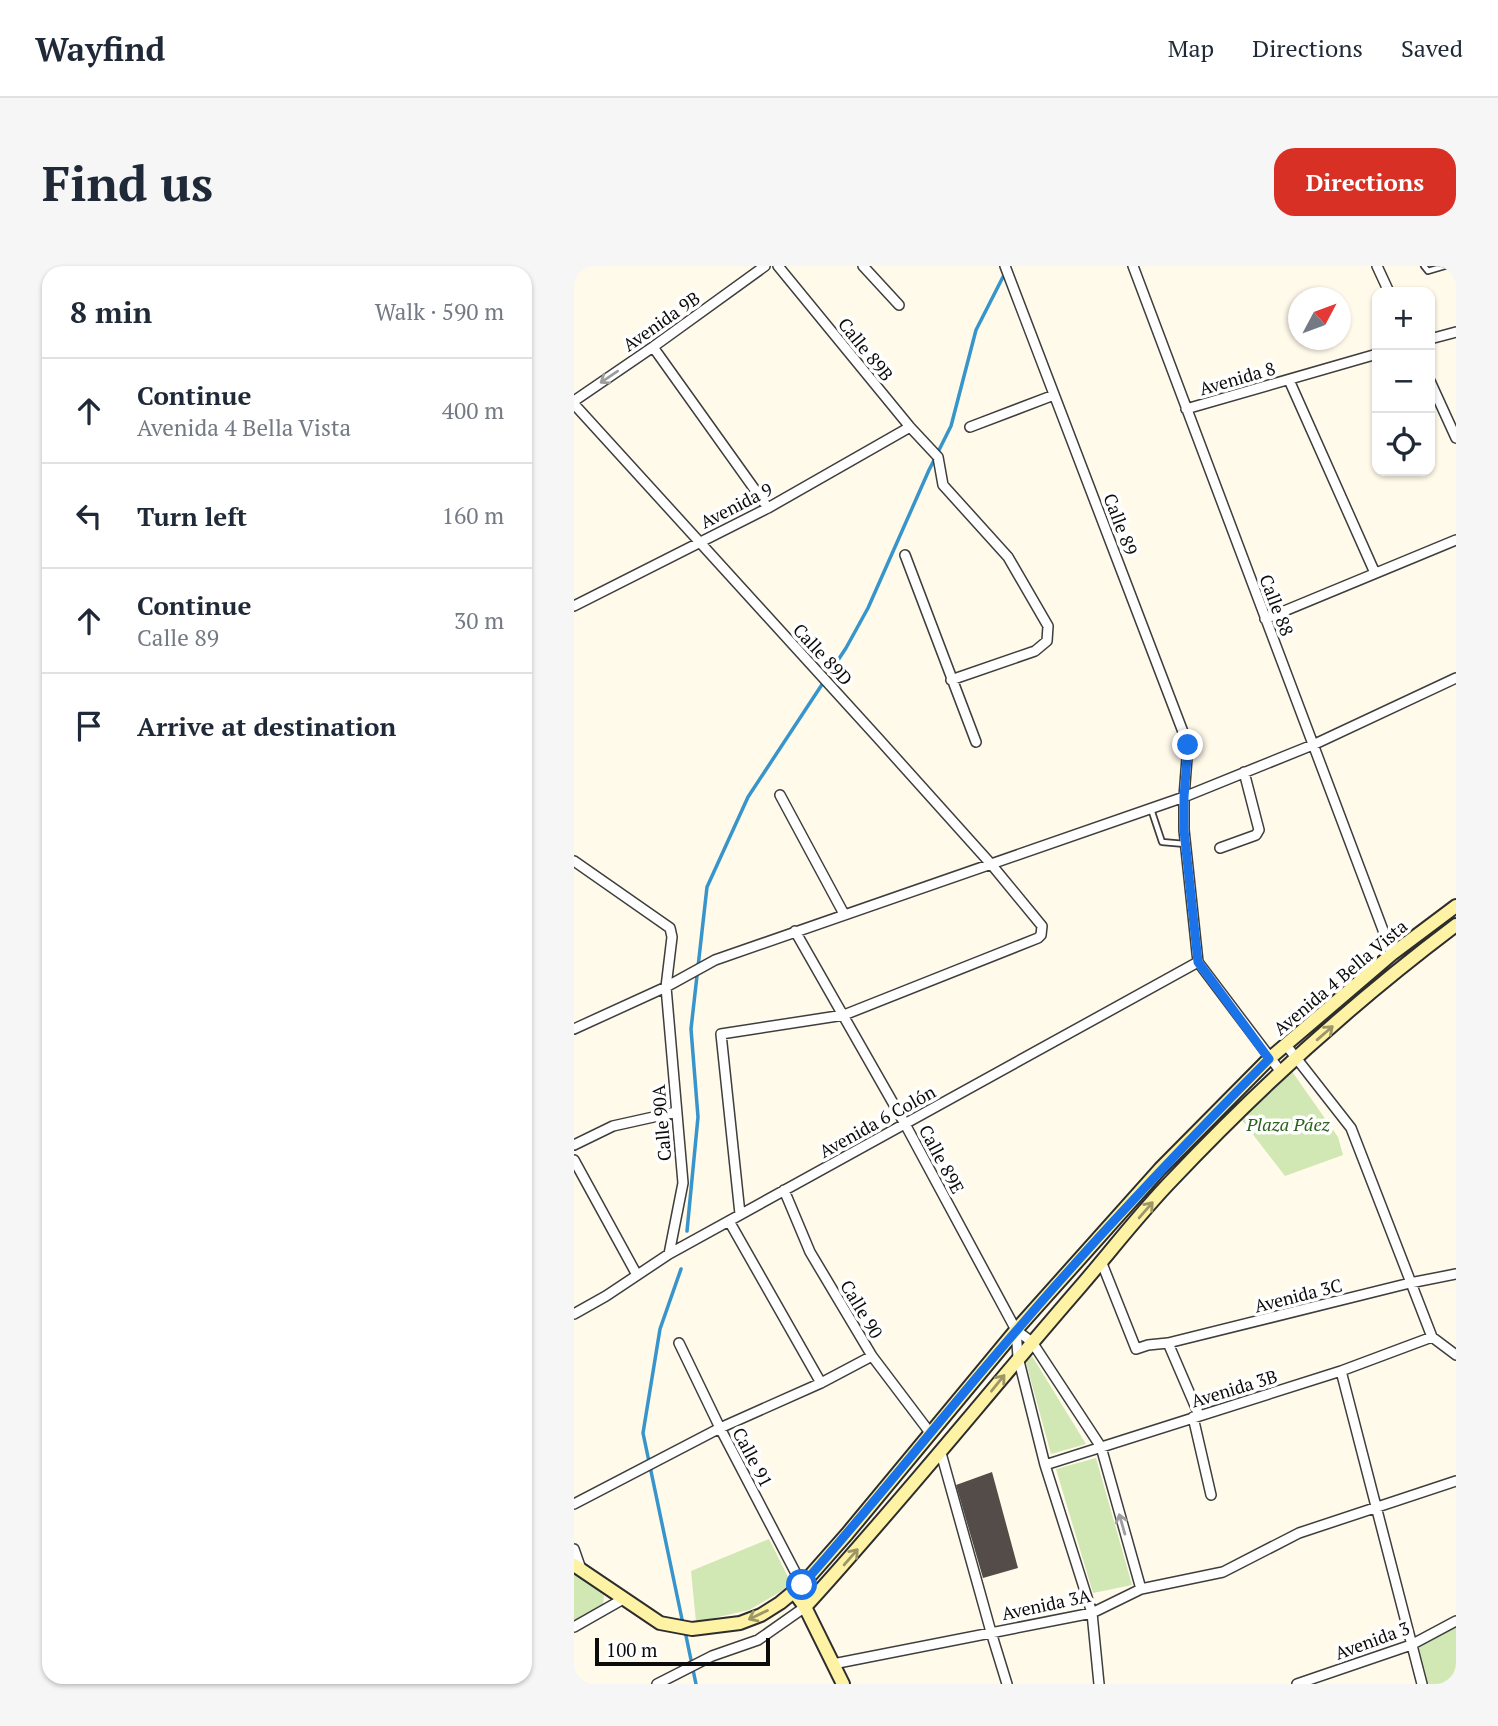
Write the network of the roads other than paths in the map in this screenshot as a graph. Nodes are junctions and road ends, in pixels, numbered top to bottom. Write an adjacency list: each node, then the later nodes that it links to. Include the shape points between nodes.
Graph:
1 (765, 266): 13 (street, Avenida 9B)
2 (778, 266): 20 (street, Calle 89B)
3 (863, 266): 10 (street)
4 (1005, 266): 17 (street, Calle 89)
5 (1133, 266): 19 (street, Calle 88)
6 (1377, 266): 9 (street)
7 (1424, 266): 8 (lane, via 1428,271)
8 (1444, 266)
9 (1387, 287)
10 (899, 305)
11 (1456, 332): 12 (street)
12 (1435, 338)
13 (653, 347): 18 (street, Avenida 9B, one-way to 18); 23 (street)
14 (1372, 355): 15 (street, Avenida 8)
15 (1289, 380): 19 (street, Avenida 8); 27 (street)
16 (1435, 392): 22 (street)
17 (1054, 394): 21 (street); 36 (street, Calle 89, via 1184,731 1189,755)
18 (574, 402): 25 (street, Calle 89D)
19 (1186, 410): 29 (street, Calle 88)
20 (910, 427): 23 (street, Avenida 9); 31 (street, Calle 89B, via 933,451 943,485 1008,557 1048,626 1048,641 1035,651)
21 (970, 427)
22 (1456, 438)
23 (768, 508): 25 (street, Avenida 9)
24 (1456, 540): 27 (street)
25 (699, 542): 28 (street, Avenida 9); 41 (street, Calle 89D)
26 (905, 555): 31 (street)
27 (1375, 573): 29 (street)
28 (574, 606)
29 (1265, 619): 33 (street, Calle 88)
30 (1456, 678): 33 (street)
31 (951, 680): 32 (street)
32 (976, 742)
33 (1315, 744): 34 (street); 46 (street, Calle 88)
34 (1244, 772): 36 (street); 39 (street, via 1259,830)
35 (780, 795): 43 (street)
36 (1184, 797): 37 (street); 38 (street, Calle 89)
37 (1151, 808): 38 (lane, via 1162,842); 41 (street)
38 (1186, 844): 47 (street, Calle 89)
39 (1220, 848)
40 (574, 861): 48 (street, Calle 90A, via 670,929)
41 (991, 864): 43 (street); 49 (street, Calle 89D, via 1039,922 1042,931 1038,938)
42 (1456, 906): 46 (street, Avenida 4 Bella Vista)
43 (844, 914): 45 (street)
44 (1456, 925): 52 (street, Avenida 4 Bella Vista, one-way to 44)
45 (796, 931): 48 (street, via 715,960); 49 (street, Calle 89E)
46 (1392, 954): 51 (street, Avenida 4 Bella Vista)
47 (1198, 962): 53 (street); 56 (street, Avenida 6 Colón)
48 (666, 987): 50 (street); 55 (street, Calle 90A)
49 (844, 1015): 56 (street, Calle 89E); 60 (street, via 721,1034)
50 (574, 1029)
51 (1286, 1045): 52 (street); 53 (street, Avenida 4 Bella Vista)
52 (1296, 1058): 54 (street, Avenida 4 Bella Vista); 66 (street, via 1351,1128)
53 (1269, 1059): 54 (street); 68 (street, Avenida 4 Bella Vista, via 1160,1169)
54 (1281, 1072): 63 (street, Avenida 4 Bella Vista, one-way to 54, via 1172,1180)
55 (676, 1112): 57 (street, via 613,1126); 62 (street, Calle 90A, via 683,1183)
56 (905, 1124): 59 (street, Avenida 6 Colón); 68 (street, Calle 89E)
57 (574, 1145)
58 (574, 1160): 65 (street)
59 (784, 1190): 60 (street, Avenida 6 Colón); 76 (street, Calle 90, via 810,1252)
60 (740, 1214): 61 (street, Avenida 6 Colón)
61 (729, 1221): 62 (street, Avenida 6 Colón); 79 (street)
62 (669, 1254): 65 (street, Avenida 6 Colón)
63 (1101, 1261): 71 (street, Avenida 4 Bella Vista); 73 (street, Avenida 3C, via 1136,1349)
64 (1456, 1274): 66 (street, Avenida 3C)
65 (637, 1275): 67 (street, Avenida 6 Colón)
66 (1410, 1283): 69 (street); 73 (street, Avenida 3C)
67 (574, 1314)
68 (1016, 1330): 71 (street); 77 (street); 82 (street, Avenida 4 Bella Vista)
69 (1432, 1337): 74 (street); 78 (street, Avenida 3B)
70 (1456, 1339): 74 (street)
71 (1032, 1342): 77 (street, Avenida 4 Bella Vista); 83 (street)
72 (679, 1343): 81 (street, Calle 91)
73 (1168, 1343): 80 (street)
74 (1446, 1346): 75 (street)
75 (1456, 1355)
76 (872, 1356): 79 (street); 82 (street, Calle 90)
77 (1018, 1357): 84 (street, Avenida 4 Bella Vista, one-way to 77); 85 (street)
78 (1341, 1371): 80 (street, Avenida 3B); 89 (street)
79 (821, 1383): 81 (street)
80 (1196, 1416): 83 (street, Avenida 3B); 87 (street)
81 (720, 1429): 88 (street); 92 (street, Calle 91)
82 (931, 1434): 92 (street, Avenida 4 Bella Vista)
83 (1101, 1447): 85 (street, Avenida 3B); 93 (street, one-way to 83)
84 (941, 1453): 95 (street, Avenida 4 Bella Vista, one-way to 84); 99 (street)
85 (1045, 1465): 96 (street)
86 (1456, 1481): 89 (street, Avenida 3A)
87 (1211, 1496)
88 (574, 1504)
89 (1377, 1507): 93 (street, Avenida 3A, via 1299,1533 1223,1572); 100 (street)
90 (574, 1549): 91 (street)
91 (578, 1567): 94 (street)
92 (798, 1588): 94 (street, Avenida 4 Bella Vista, one-way to 94, via 761,1615 740,1623 692,1629 660,1623); 95 (street)
93 (1141, 1590): 96 (street, Avenida 3A)
94 (625, 1598): 98 (street)
95 (805, 1607): 101 (street); 102 (street, via 758,1640 712,1656)
96 (1092, 1613): 99 (street, Avenida 3A); 105 (street)
97 (1456, 1621): 100 (street, Avenida 3)
98 (574, 1627)
99 (990, 1632): 101 (street, Avenida 3A); 104 (street)
100 (1411, 1645): 106 (street, Avenida 3); 107 (street)
101 (833, 1664): 103 (street)
102 (657, 1684)
103 (843, 1684)
104 (1007, 1684)
105 (1099, 1684)
106 (1297, 1684)
107 (1422, 1684)

